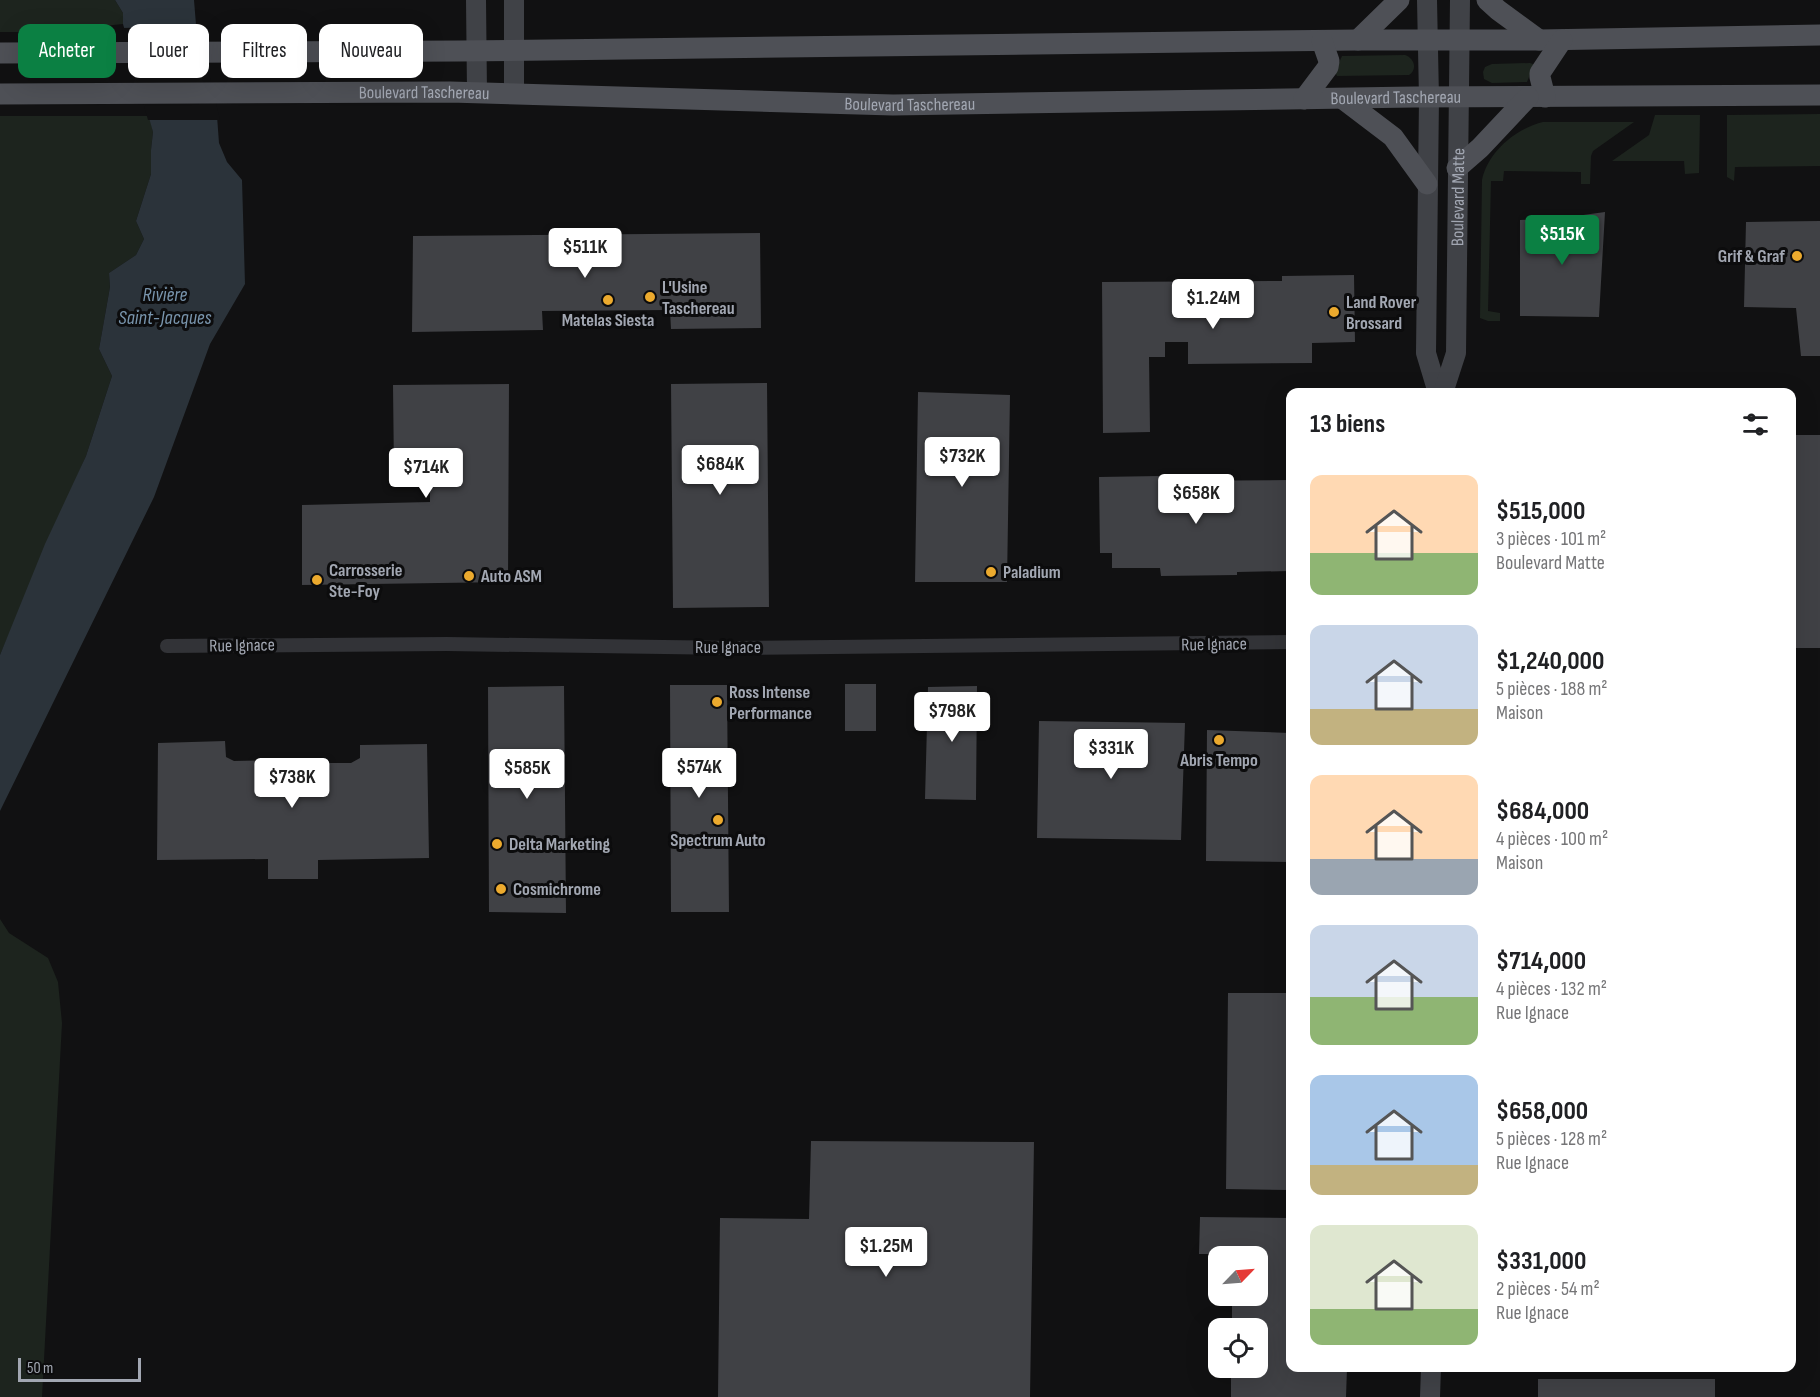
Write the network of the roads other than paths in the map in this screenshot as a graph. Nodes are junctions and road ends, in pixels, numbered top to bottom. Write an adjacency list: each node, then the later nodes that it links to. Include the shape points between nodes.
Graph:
1 (476, 0): 14 (main road)
2 (514, 0): 15 (main road)
3 (1399, 0): 8 (main road)
4 (1427, 0): 9 (main road, Boulevard Matte)
5 (1460, 0): 10 (main road, Boulevard Matte)
6 (1487, 0): 11 (main road)
7 (1820, 35): 12 (main road)
8 (1358, 40): 9 (main road); 13 (main road)
9 (1428, 40): 10 (main road); 23 (main road, Boulevard Matte)
10 (1458, 40): 11 (main road); 21 (main road, Boulevard Matte)
11 (1539, 40): 12 (main road)
12 (1562, 40): 22 (main road, via 1540,73)
13 (1322, 41): 15 (main road); 24 (main road, via 1328,67)
14 (476, 50): 15 (main road); 16 (main road); 17 (main road)
15 (514, 50): 18 (main road)
16 (0, 53)
17 (477, 92): 18 (main road, Boulevard Taschereau); 19 (main road, Boulevard Taschereau)
18 (514, 93): 24 (main road, Boulevard Taschereau, via 870,105)
19 (0, 94)
20 (1820, 95): 22 (main road, Boulevard Taschereau)
21 (1458, 97): 22 (main road, Boulevard Taschereau); 23 (main road, Boulevard Taschereau); 26 (main road, Boulevard Matte)
22 (1537, 97): 26 (main road)
23 (1429, 98): 25 (main road, Boulevard Taschereau); 27 (main road, Boulevard Matte)
24 (1304, 99): 25 (main road, Boulevard Taschereau)
25 (1343, 99): 27 (main road, via 1393,137)
26 (1457, 168): 29 (main road, Boulevard Matte, via 1456,353)
27 (1427, 184): 28 (main road, Boulevard Matte, via 1426,353)
28 (1436, 388)
29 (1445, 388)
30 (1286, 642): 31 (street, Rue Ignace, via 733,648 468,644)
31 (166, 646)
32 (1431, 1372): 33 (main road)
33 (1430, 1397)

